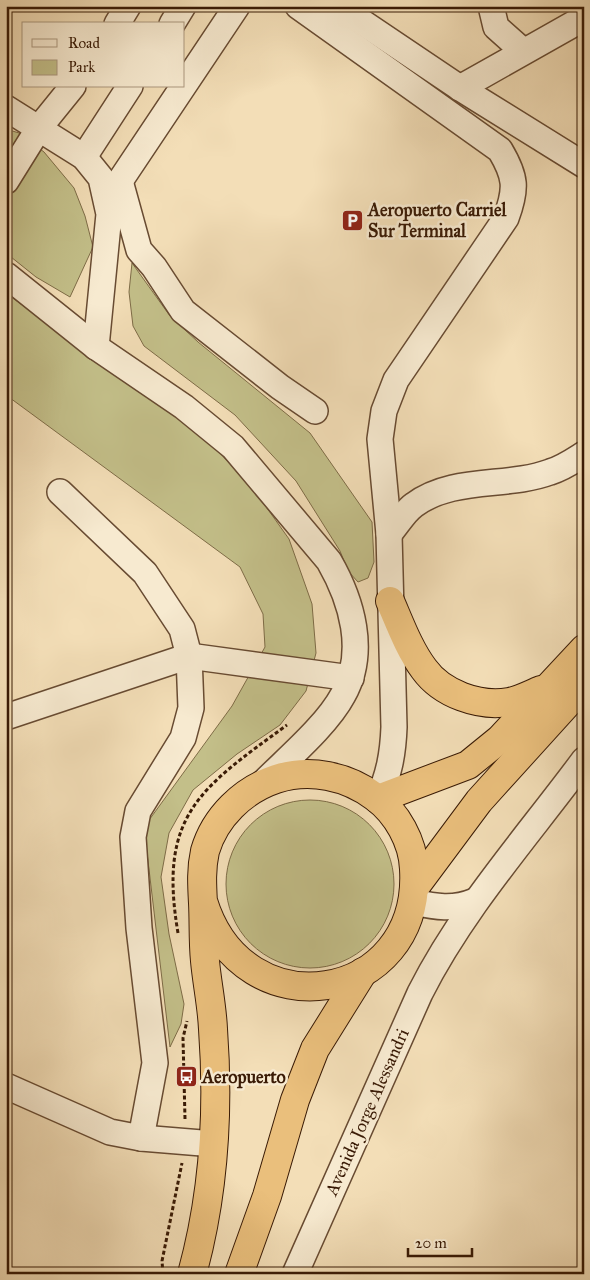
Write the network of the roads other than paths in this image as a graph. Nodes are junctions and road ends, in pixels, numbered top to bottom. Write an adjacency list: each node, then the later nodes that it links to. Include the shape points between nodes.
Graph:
1 (128, 6): 8 (street)
2 (184, 6): 9 (street)
3 (237, 6): 11 (street)
4 (298, 6): 28 (street, via 500,150 511,168 515,184 514,198 506,218 389,393 380,439)
5 (338, 6): 15 (street)
6 (491, 6): 10 (street, via 496,27)
7 (584, 18): 10 (street)
8 (118, 22)
9 (173, 22)
10 (523, 51): 15 (street)
11 (185, 84)
12 (71, 88): 17 (street)
13 (129, 88): 18 (street)
14 (182, 88): 21 (street)
15 (460, 88): 19 (street)
16 (6, 108): 17 (street)
17 (39, 128): 18 (street); 20 (street)
18 (84, 156): 22 (street, via 101,178)
19 (584, 165)
20 (6, 181)
21 (120, 181): 22 (street); 25 (street, via 139,250 154,266 183,311)
22 (109, 214): 24 (street)
23 (6, 274): 24 (street)
24 (96, 347): 32 (street, via 184,407 233,446 328,561 345,594 355,629)
25 (315, 411)
26 (584, 454): 28 (street, via 549,473 436,493 413,505)
27 (60, 492): 31 (street, via 145,573 182,629)
28 (389, 534): 29 (street)
29 (390, 601): 34 (highway, via 424,670 443,687 462,696 495,703 511,702); 38 (street, via 394,752)
30 (584, 649): 34 (highway)
31 (189, 656): 32 (street); 35 (street); 44 (street, via 191,708 183,738 138,811 133,838 139,928 155,1063)
32 (351, 678): 37 (street, via 334,709)
33 (584, 685): 39 (highway, via 479,801)
34 (548, 688): 38 (highway, via 493,745 468,765)
35 (6, 717)
36 (584, 760): 41 (street, Avenida Jorge Alessandri)
37 (264, 783): 38 (highway, via 297,774 315,774 348,781); 40 (highway, via 234,803 213,832 202,865)
38 (378, 800): 39 (highway, via 391,812 409,844 414,861)
39 (414, 894): 41 (street, via 436,908 452,908); 42 (highway, via 407,923 396,942)
40 (203, 901): 42 (highway, via 213,927 228,950 256,974 282,983 310,987 347,980); 45 (highway, via 215,1065)
41 (475, 901): 48 (street, Avenida Jorge Alessandri, via 442,951 420,993)
42 (363, 972): 47 (highway, via 315,1049 295,1100 267,1196)
43 (6, 1086): 44 (street, via 110,1132)
44 (141, 1138): 45 (street)
45 (214, 1144): 46 (highway, via 204,1220)
46 (192, 1274)
47 (239, 1274)
48 (295, 1274)

